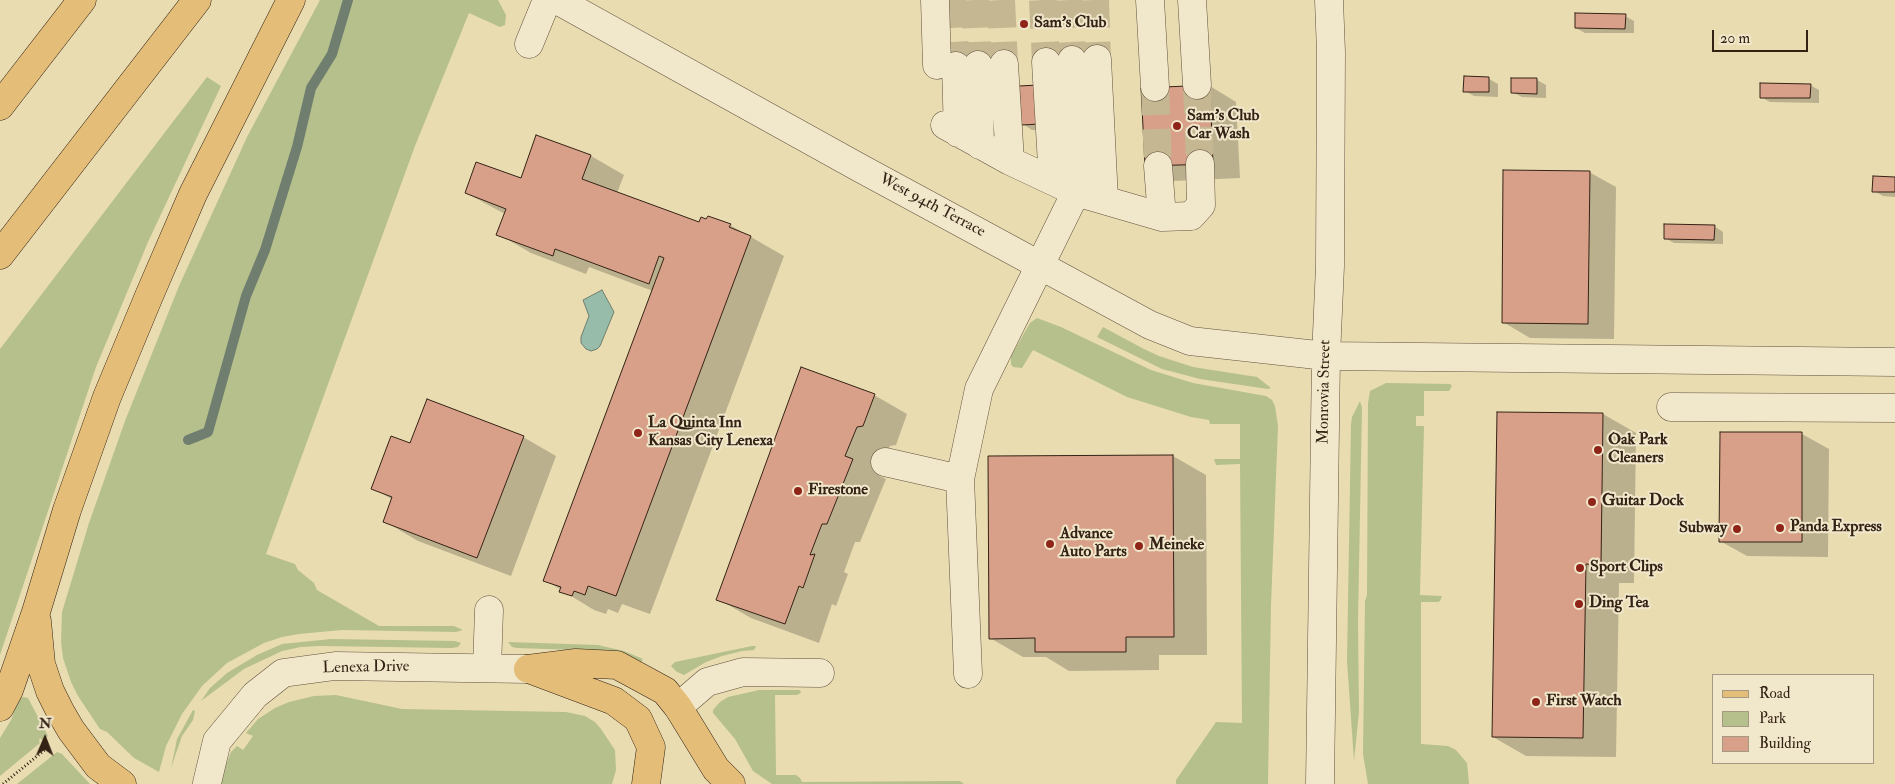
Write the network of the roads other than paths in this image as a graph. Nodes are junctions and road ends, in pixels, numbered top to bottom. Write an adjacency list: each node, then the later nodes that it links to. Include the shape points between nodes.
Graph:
1 (82, 0): 15 (main road)
2 (197, 0): 22 (main road)
3 (291, 0): 31 (main road, via 193,194 148,296 67,510)
4 (547, 0): 10 (street)
5 (557, 0): 23 (street, West 94th Terrace)
6 (935, 0): 16 (street, via 957,65 961,134)
7 (1150, 0): 14 (street)
8 (1192, 0): 13 (street)
9 (1329, 0): 24 (street, Monrovia Street, via 1330,257)
10 (529, 44)
11 (1046, 62): 19 (street)
12 (1004, 64): 16 (street)
13 (1197, 85)
14 (1155, 87)
15 (0, 106)
16 (1010, 161): 19 (street)
17 (1200, 164): 21 (street, via 1201,204 1191,216)
18 (1158, 166): 21 (street)
19 (1064, 186): 20 (street); 20 (street, via 1085,59); 23 (street)
20 (1104, 200): 21 (street)
21 (1162, 217)
22 (0, 255)
23 (1041, 266): 24 (street, West 94th Terrace, via 1150,324 1190,341); 29 (street, via 979,389)
24 (1326, 356): 25 (street, West 94th Terrace); 42 (street, Monrovia Street)
25 (1895, 362)
26 (1671, 407): 27 (street)
27 (1895, 408)
28 (885, 462): 29 (street)
29 (960, 479): 35 (street)
30 (489, 610): 32 (street)
31 (36, 612): 36 (main road); 39 (main road, via 41,664 50,692 71,730 98,766)
32 (487, 668): 33 (street, Lenexa Drive); 38 (street, Lenexa Drive, via 336,666 283,673 255,695 217,741)
33 (528, 669): 37 (main road, via 576,663 617,665 665,691); 40 (main road, via 614,701 638,719 651,747)
34 (820, 673): 37 (street, via 743,672 706,682)
35 (968, 674)
36 (0, 707)
37 (678, 707): 41 (main road, via 716,769)
38 (207, 783)
39 (122, 784)
40 (646, 784)
41 (731, 784)
42 (1320, 784)

